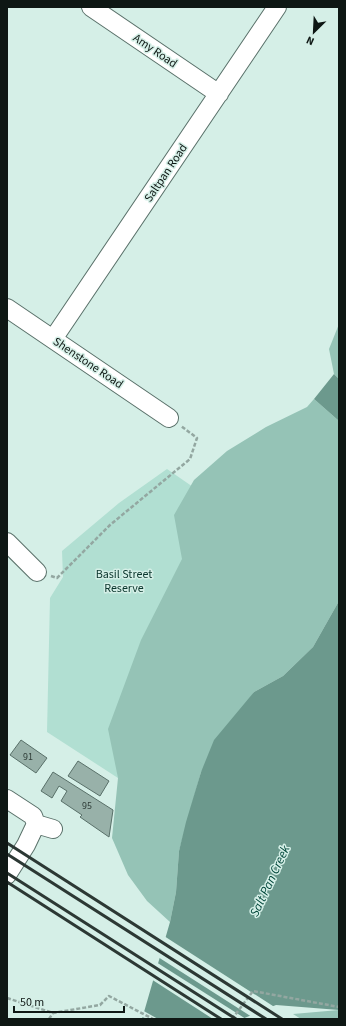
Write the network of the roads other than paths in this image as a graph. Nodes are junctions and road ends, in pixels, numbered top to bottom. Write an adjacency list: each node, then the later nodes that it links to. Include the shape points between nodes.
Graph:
1 (91, 7): 3 (street, Amy Road)
2 (277, 7): 3 (street, Saltpan Road)
3 (219, 94): 5 (street, Saltpan Road)
4 (7, 308): 5 (street, Shenstone Road)
5 (54, 339): 6 (street, Shenstone Road)
6 (169, 418)
7 (7, 542): 8 (street)
8 (37, 572)
9 (7, 799): 10 (street, via 44,826 35,829)
10 (7, 875)

